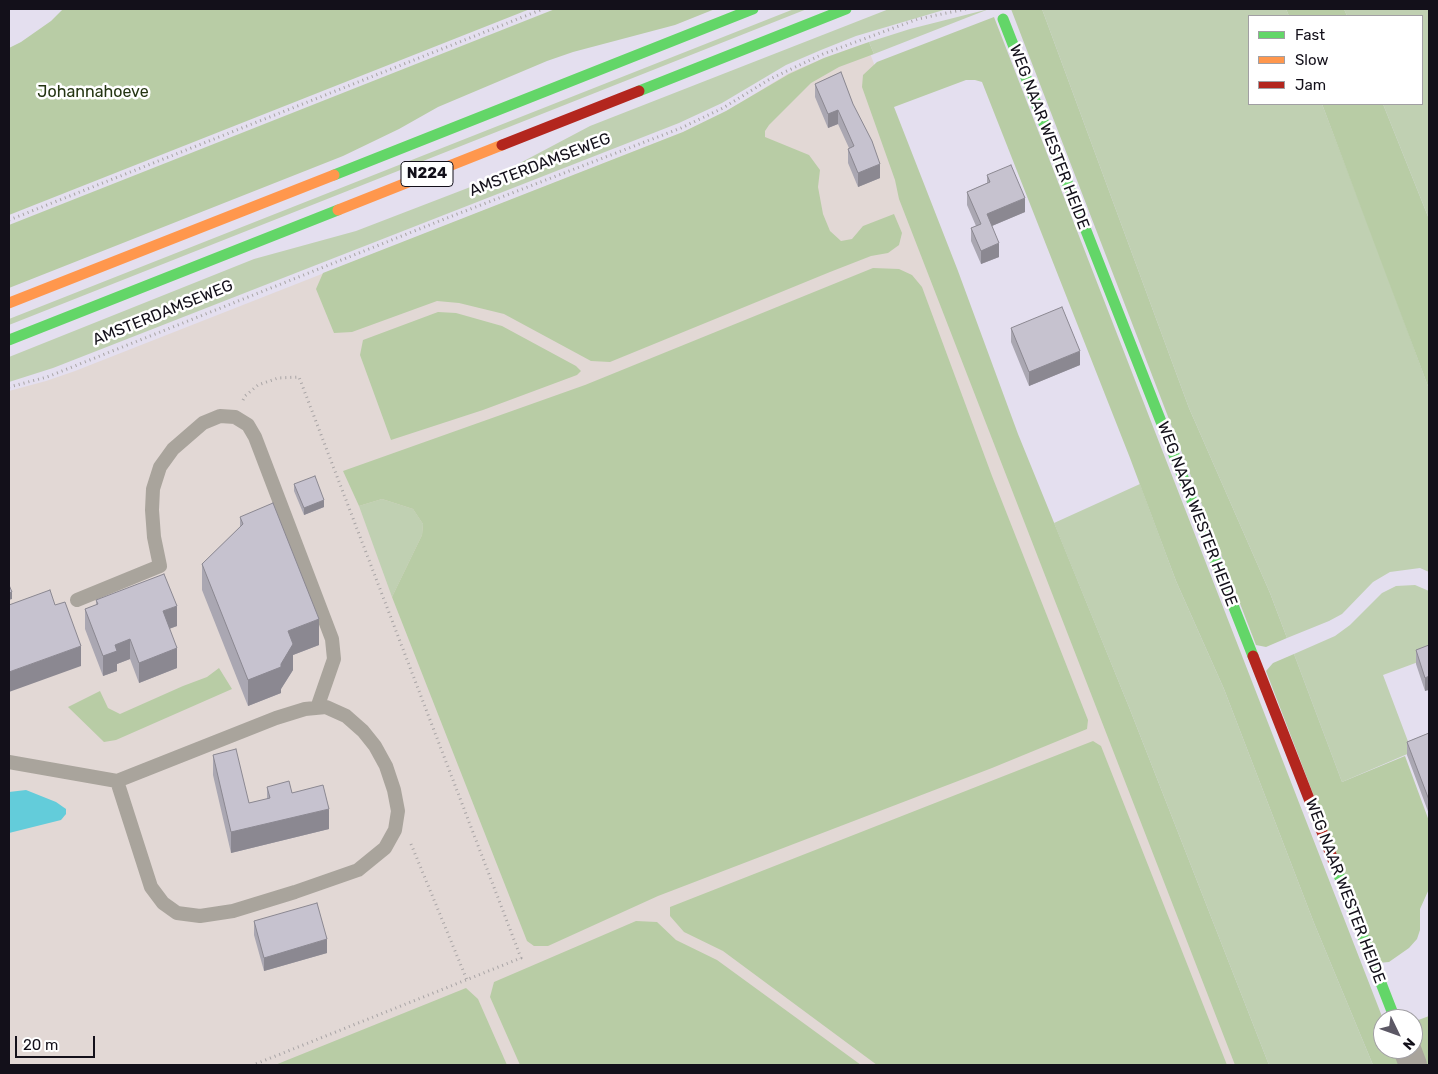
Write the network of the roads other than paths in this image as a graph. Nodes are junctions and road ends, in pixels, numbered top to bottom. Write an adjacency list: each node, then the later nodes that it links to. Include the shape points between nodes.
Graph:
1 (753, 9): 4 (main road, N224)
2 (846, 9): 5 (main road, AMSTERDAMSEWEG / N224)
3 (1001, 14): 10 (main road, WEG NAAR WESTER HEIDE)
4 (9, 303)
5 (9, 340)
6 (78, 600): 7 (lane, via 160,566 152,510 153,489 160,467 173,449 203,423 220,416 235,417 248,425 255,437 332,639 334,659)
7 (318, 708): 9 (lane, via 276,718); 9 (lane, via 326,707 346,716 363,730 386,766 394,790 398,811 396,830 385,848 358,870 233,910 200,916 177,913 163,903 151,886)
8 (9, 762): 9 (lane)
9 (117, 781)
10 (1391, 1009)

